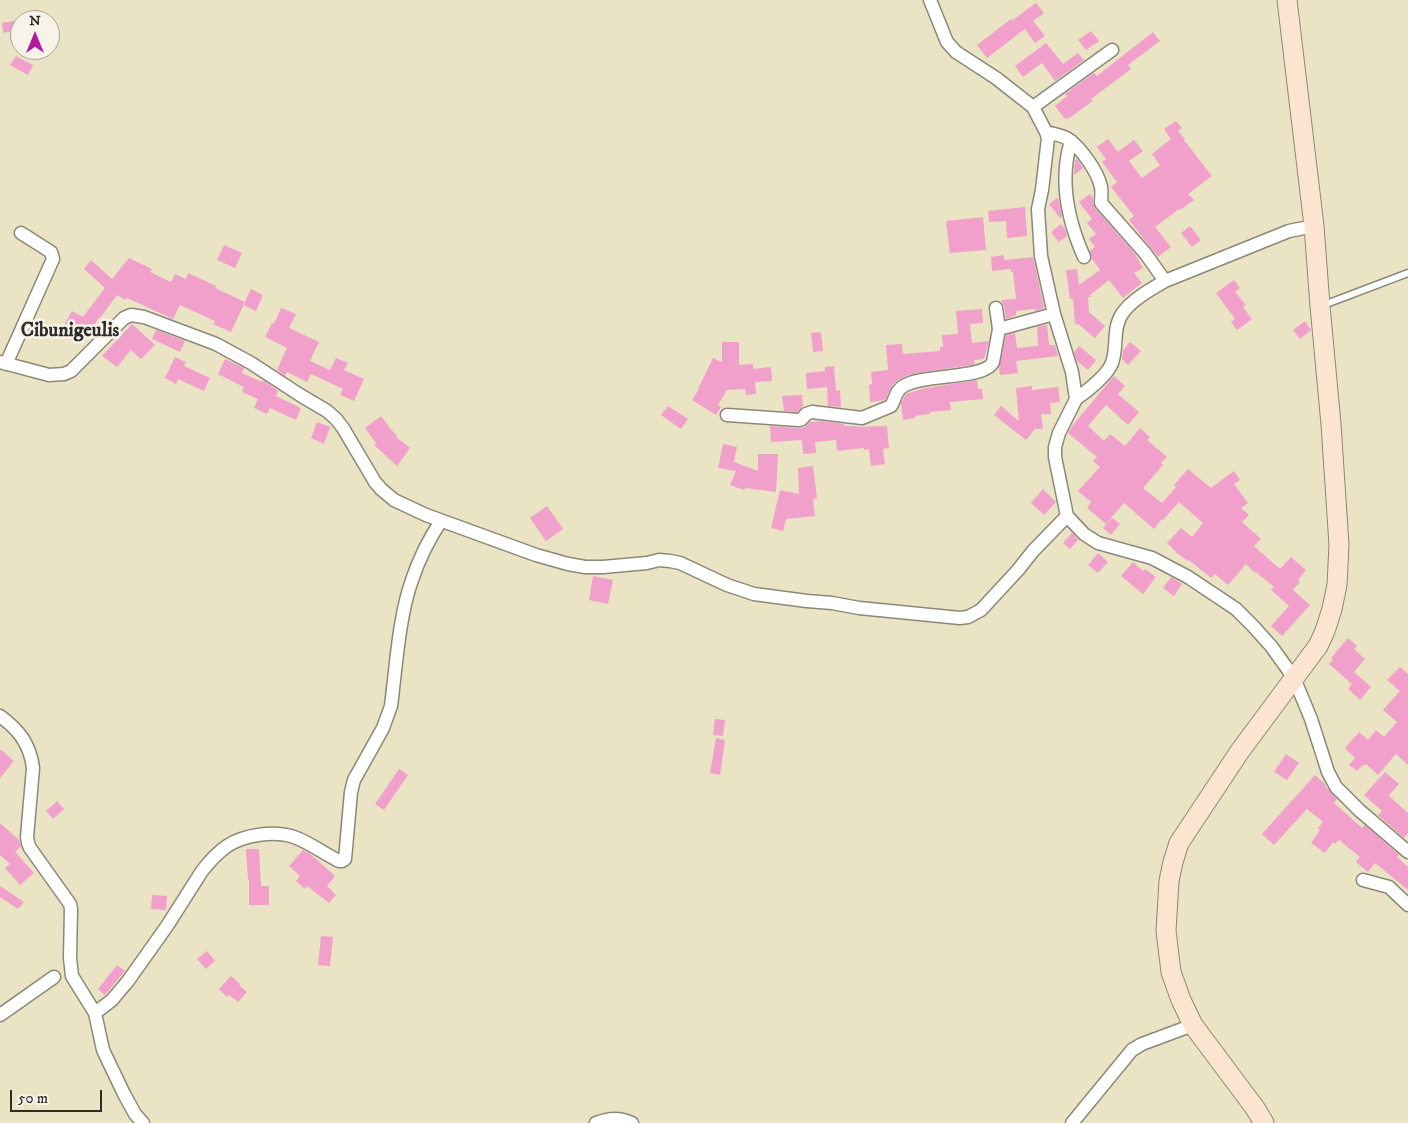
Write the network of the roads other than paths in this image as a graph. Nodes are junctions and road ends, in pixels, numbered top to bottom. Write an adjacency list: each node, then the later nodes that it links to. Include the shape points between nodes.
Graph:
1 (930, 0): 4 (street, via 947,42 956,52)
2 (1287, 0): 7 (street)
3 (1112, 50): 4 (street)
4 (1033, 106): 5 (street)
5 (1046, 132): 6 (street); 14 (street, via 1048,143 1038,215 1041,256)
6 (1071, 142): 9 (street, via 1066,171 1067,196 1073,229); 11 (street, via 1085,156 1098,179 1101,203)
7 (1300, 229): 11 (street); 12 (street)
8 (21, 233): 16 (street, via 52,252 53,259)
9 (1084, 256)
10 (1408, 273): 12 (lane)
11 (1164, 280): 17 (street, via 1122,313 1110,367)
12 (1320, 306): 21 (street, via 1339,545 1337,585 1325,631)
13 (996, 308): 15 (street)
14 (1054, 314): 15 (street); 17 (street, via 1072,372)
15 (999, 329): 18 (street, via 993,362 986,370 907,384 897,392 891,406 866,417 812,412 800,420)
16 (3, 363): 20 (street, via 49,375 64,374 124,318 144,317 216,344 328,411 343,428 381,489 394,500)
17 (1076, 399): 19 (street, via 1055,447)
18 (727, 415)
19 (1066, 516): 20 (street, via 981,610 960,618 754,594 670,561 603,567 568,564); 21 (street, via 1098,543 1152,558 1236,609 1271,646)
20 (441, 521): 27 (street, via 412,581 405,606 388,717 354,780 345,859 339,861 295,837 275,833 260,834 227,846 202,871 128,981 112,1000)
21 (1294, 678): 23 (street, via 1336,787); 29 (street, via 1240,751 1179,844 1173,862 1167,892 1166,931 1171,972)
22 (0, 716): 27 (street, via 18,732 31,758 33,768 26,837 30,848 70,904 70,968)
23 (1408, 852)
24 (1363, 880): 25 (street, via 1389,887)
25 (1408, 905)
26 (54, 977): 28 (street)
27 (95, 1013): 30 (street, via 103,1050 124,1094)
28 (0, 1015)
29 (1193, 1025): 33 (street, via 1132,1050); 34 (street)
30 (143, 1123)
31 (596, 1123): 32 (street, via 624,1119)
32 (632, 1123)
33 (1072, 1123)
34 (1264, 1123)

